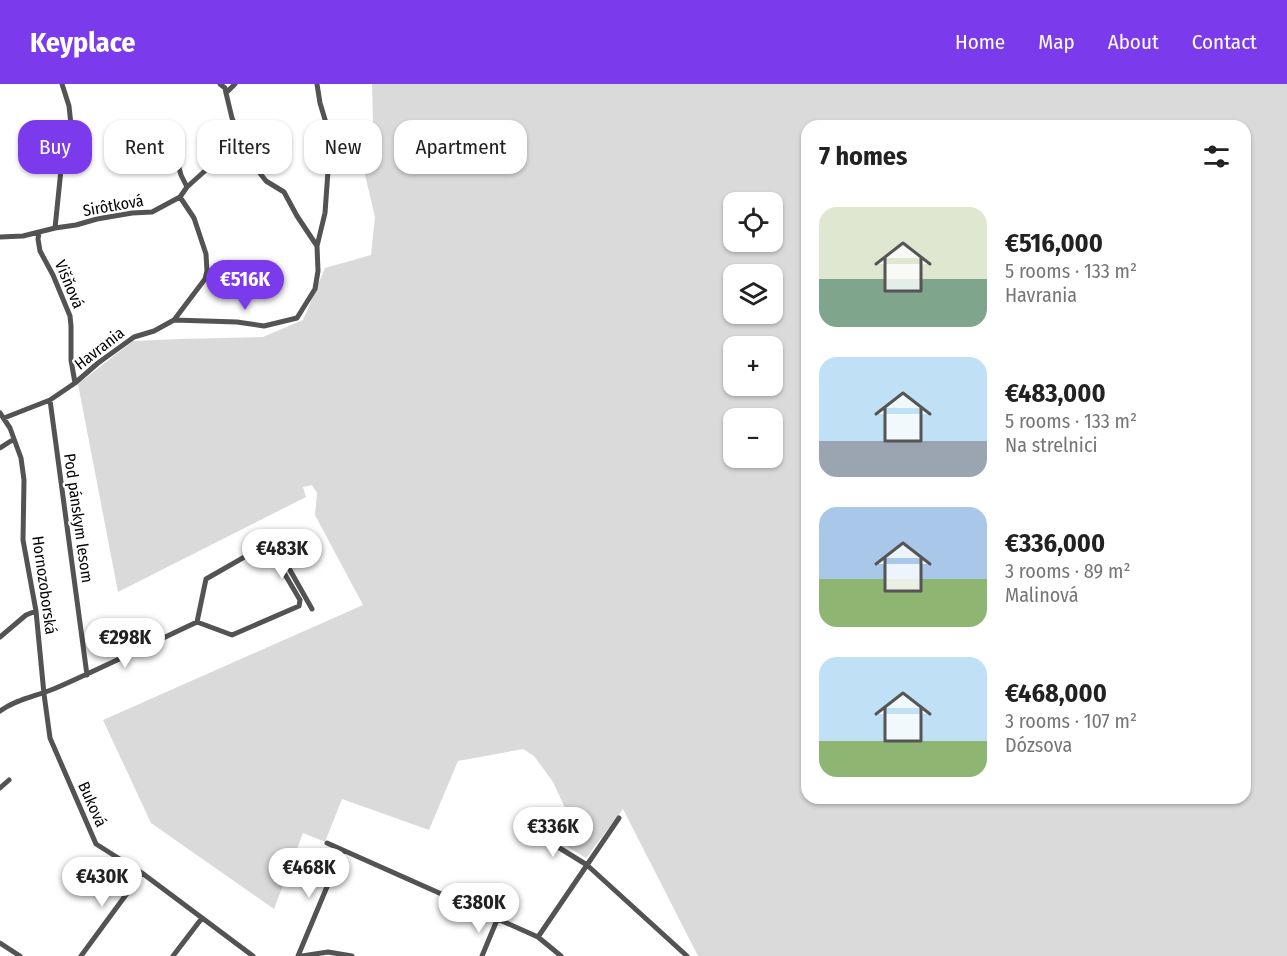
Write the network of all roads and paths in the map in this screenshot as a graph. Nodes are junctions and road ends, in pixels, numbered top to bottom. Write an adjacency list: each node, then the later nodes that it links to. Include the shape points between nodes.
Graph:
1 (62, 84): 12 (street, via 71,125 62,160)
2 (220, 84): 5 (street)
3 (235, 84): 5 (street)
4 (316, 84): 15 (street, Havrania, via 332,158)
5 (226, 93): 6 (street)
6 (233, 120)
7 (181, 174): 10 (street)
8 (201, 174): 10 (street, Sirôtková)
9 (261, 174): 15 (street, via 284,192)
10 (187, 187): 11 (street, Sirôtková)
11 (180, 197): 12 (street, Sirôtková, via 152,212); 16 (street, via 194,218 207,270 205,279)
12 (54, 228): 13 (street, Sirôtková)
13 (39, 233): 14 (street, Sirôtková); 17 (street, Višňová, via 40,251 70,316)
14 (0, 237)
15 (317, 246): 16 (street, Havrania, via 315,289 297,318 264,326)
16 (174, 320): 17 (street, Havrania, via 134,337)
17 (75, 383): 18 (street, Havrania)
18 (50, 400): 19 (street, Havrania); 29 (street, Pod pánskym lesom)
19 (2, 416): 20 (street, Hornozoborská)
20 (14, 439): 21 (street); 26 (street, Hornozoborská, via 23,469 23,540)
21 (0, 448)
22 (273, 540): 23 (street)
23 (281, 561): 24 (street); 27 (street, via 270,549 262,547 206,579)
24 (296, 586): 25 (street); 27 (street, via 299,606 232,635)
25 (312, 609)
26 (36, 611): 28 (street); 30 (street, Hornozoborská)
27 (196, 622): 29 (street)
28 (0, 637)
29 (87, 675): 30 (street)
30 (44, 694): 31 (street); 39 (street, Buková, via 50,738 96,843)
31 (0, 711)
32 (9, 780): 33 (street)
33 (0, 788)
34 (620, 818): 38 (street)
35 (532, 831): 38 (street)
36 (327, 843): 37 (street)
37 (342, 850): 41 (street); 48 (street)
38 (587, 866): 42 (street); 52 (street)
39 (142, 873): 40 (street, Buková); 45 (street)
40 (202, 918): 46 (street); 47 (street, Buková)
41 (497, 920): 42 (street); 50 (street)
42 (538, 938): 51 (street)
43 (0, 943): 44 (street)
44 (20, 956)
45 (81, 956)
46 (173, 956)
47 (253, 956)
48 (300, 956): 49 (street, via 328,952)
49 (352, 956)
50 (482, 956)
51 (561, 956)
52 (687, 956)

